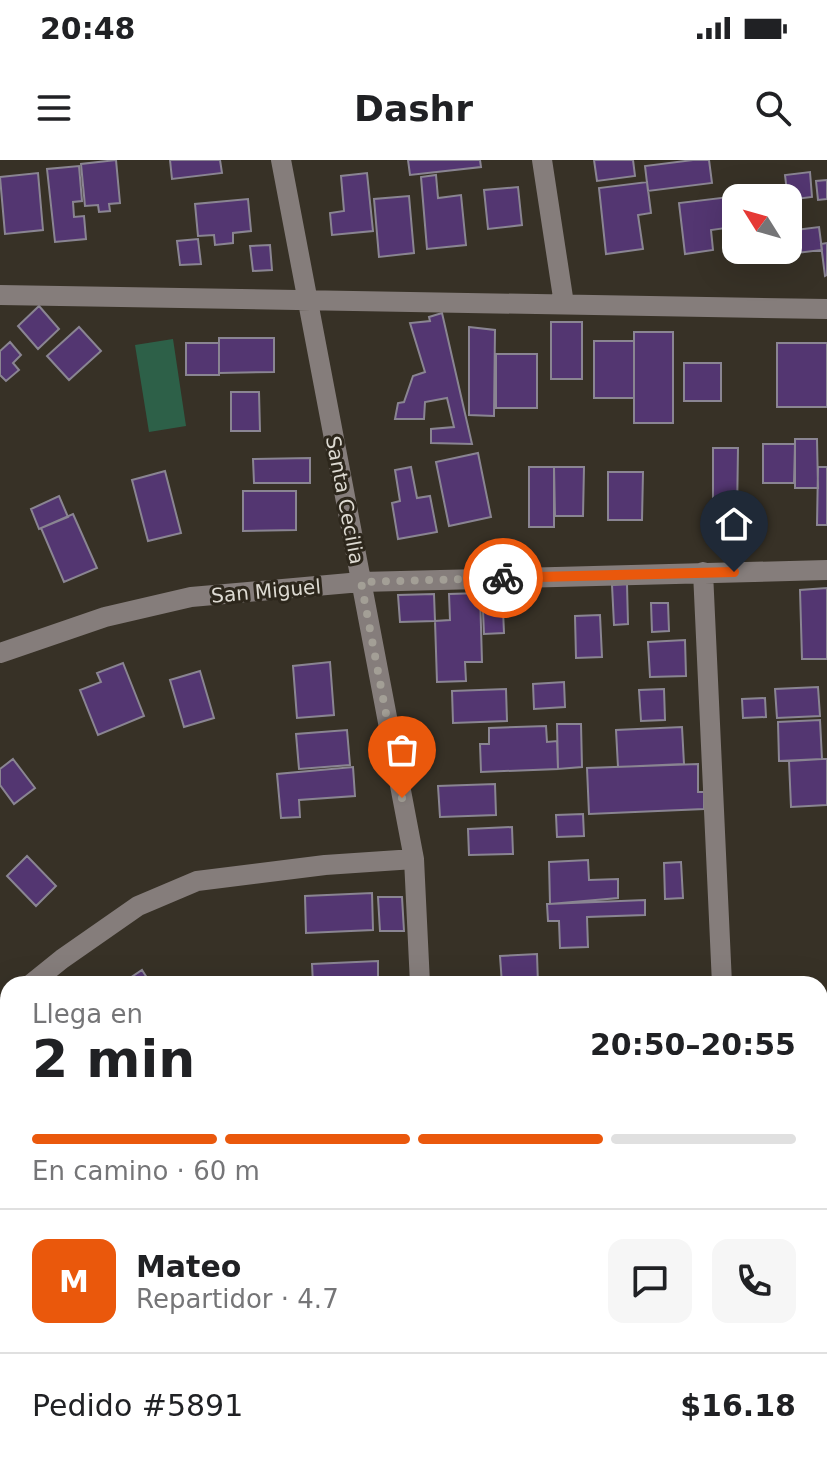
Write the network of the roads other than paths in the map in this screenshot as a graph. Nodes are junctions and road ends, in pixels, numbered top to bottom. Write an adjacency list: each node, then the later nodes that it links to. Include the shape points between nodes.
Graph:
1 (281, 160): 4 (street, Santa Cecilia)
2 (542, 160): 5 (street)
3 (0, 295): 4 (street)
4 (308, 301): 5 (street); 9 (street, Santa Cecilia)
5 (564, 304): 6 (street)
6 (827, 309)
7 (827, 570): 8 (street, San Miguel)
8 (703, 572): 9 (street, San Miguel); 14 (street)
9 (361, 582): 10 (street, San Miguel, via 191,597 105,617); 11 (street, Santa Cecilia)
10 (0, 653)
11 (414, 859): 12 (street, via 197,881 138,906); 13 (street, Santa Cecilia)
12 (41, 976)
13 (420, 976)
14 (722, 976)

